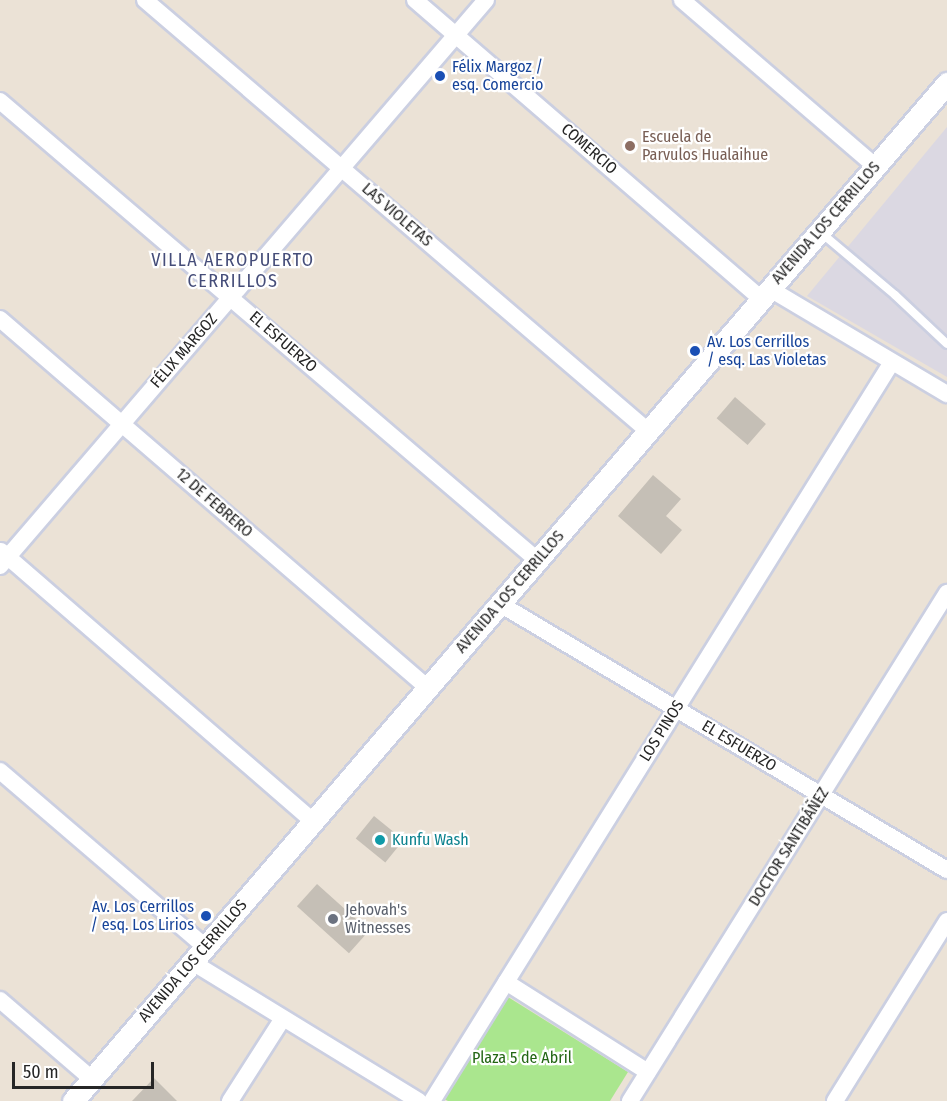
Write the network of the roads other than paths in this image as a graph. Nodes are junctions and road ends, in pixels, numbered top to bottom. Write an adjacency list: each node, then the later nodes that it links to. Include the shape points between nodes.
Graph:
1 (145, 0): 9 (street, LAS VIOLETAS)
2 (415, 0): 5 (street, COMERCIO)
3 (486, 0): 5 (street, FÉLIX MARGOZ)
4 (682, 0): 8 (street)
5 (456, 34): 9 (street, FÉLIX MARGOZ); 11 (street, COMERCIO)
6 (947, 83): 8 (street, AVENIDA LOS CERRILLOS)
7 (0, 101): 12 (street, EL ESFUERZO)
8 (876, 166): 10 (street, AVENIDA LOS CERRILLOS)
9 (342, 167): 12 (street, FÉLIX MARGOZ); 18 (street, LAS VIOLETAS)
10 (819, 231): 11 (street, AVENIDA LOS CERRILLOS); 14 (lane)
11 (766, 294): 15 (street, COMERCIO); 18 (street, AVENIDA LOS CERRILLOS)
12 (231, 297): 17 (street, FÉLIX MARGOZ); 20 (street, EL ESFUERZO)
13 (0, 319): 17 (street, 12 DE FEBRERO)
14 (947, 344)
15 (892, 362): 16 (street, COMERCIO); 24 (street, LOS PINOS)
16 (947, 394)
17 (122, 424): 19 (street, FÉLIX MARGOZ); 23 (street, 12 DE FEBRERO)
18 (648, 431): 20 (street, AVENIDA LOS CERRILLOS)
19 (3, 557): 27 (street)
20 (537, 560): 22 (street, AVENIDA LOS CERRILLOS)
21 (947, 593): 26 (street, DOCTOR SANTIBÁÑEZ)
22 (500, 604): 23 (street, AVENIDA LOS CERRILLOS); 24 (street, EL ESFUERZO)
23 (428, 688): 27 (street, AVENIDA LOS CERRILLOS)
24 (676, 709): 26 (street, EL ESFUERZO); 31 (street, LOS PINOS)
25 (0, 771): 30 (street)
26 (821, 795): 28 (street, EL ESFUERZO); 34 (street, DOCTOR SANTIBÁÑEZ)
27 (313, 821): 30 (street, AVENIDA LOS CERRILLOS)
28 (947, 870)
29 (947, 921): 41 (street)
30 (199, 955): 33 (street); 35 (street, AVENIDA LOS CERRILLOS)
31 (506, 982): 34 (street); 39 (street, LOS PINOS)
32 (0, 1000): 35 (street)
33 (283, 1018): 37 (street); 38 (street)
34 (648, 1072): 40 (street, DOCTOR SANTIBÁÑEZ)
35 (92, 1079): 36 (street, AVENIDA LOS CERRILLOS)
36 (73, 1101)
37 (230, 1101)
38 (419, 1101)
39 (432, 1101)
40 (630, 1101)
41 (835, 1101)

